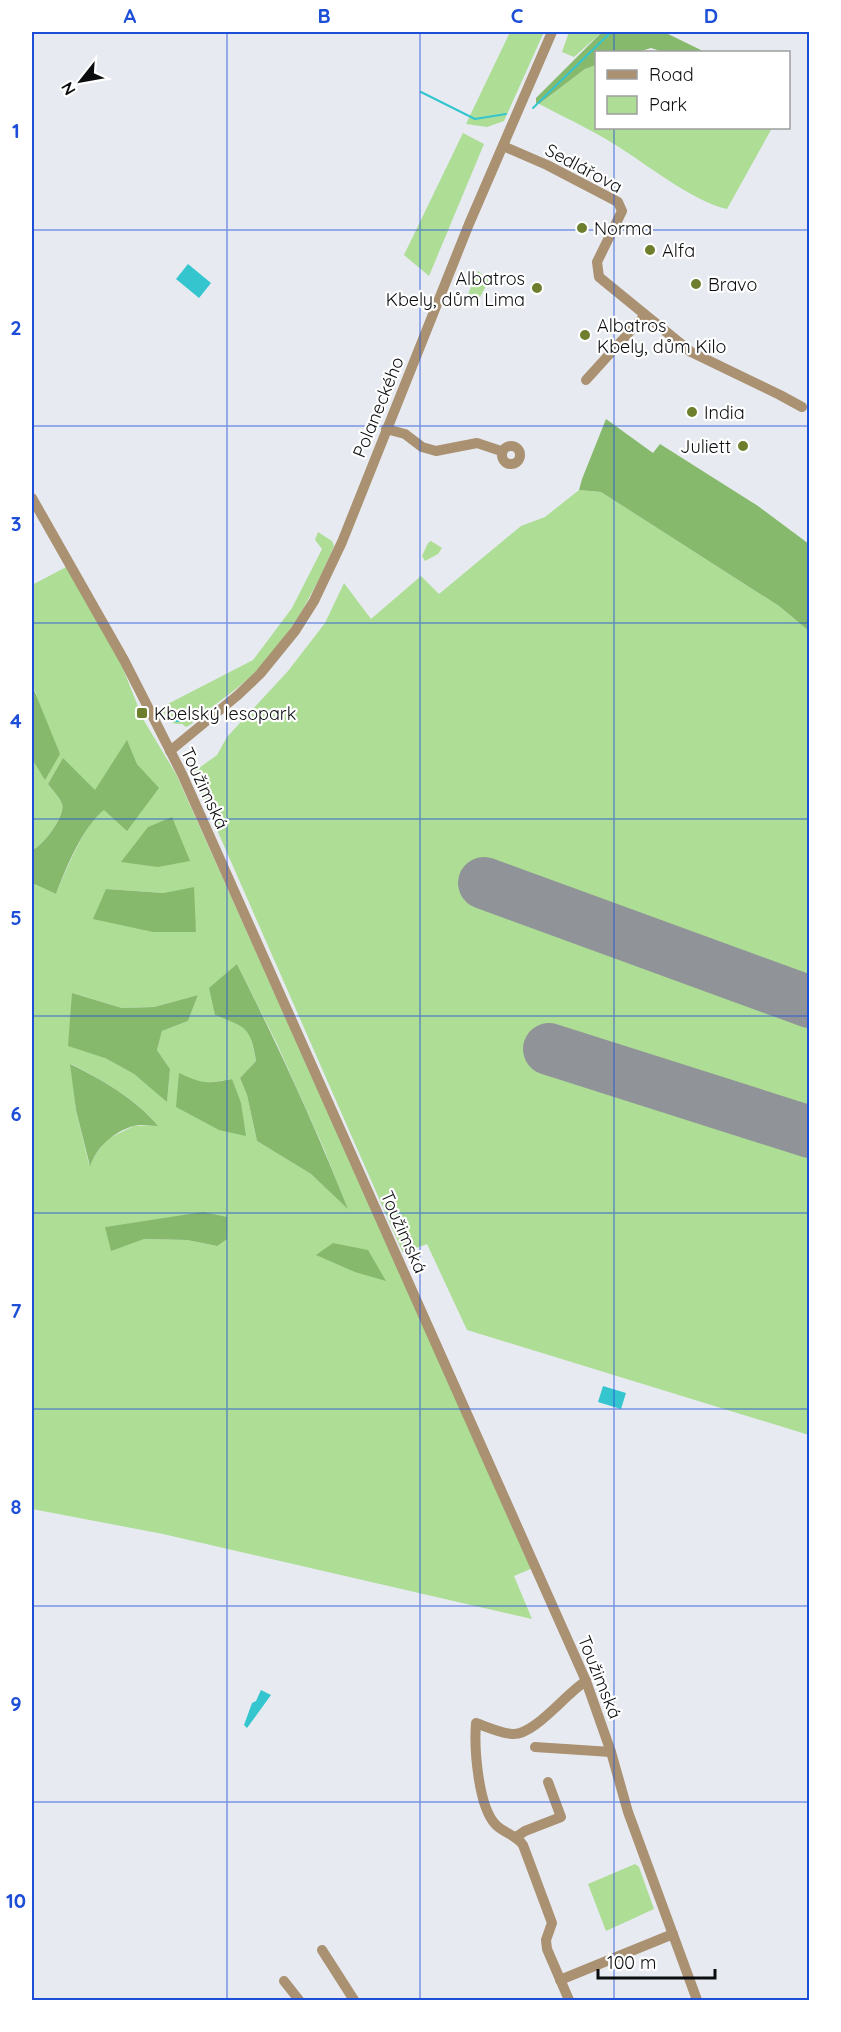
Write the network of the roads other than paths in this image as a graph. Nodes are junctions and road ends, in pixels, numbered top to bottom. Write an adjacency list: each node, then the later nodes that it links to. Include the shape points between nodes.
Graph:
1 (552, 32): 2 (street, Polaneckého)
2 (502, 146): 3 (street, Sedlářova, via 618,202 622,211 597,262 597,270 599,277); 6 (street, Polaneckého)
3 (645, 315): 4 (street); 5 (street, Sedlářova, via 691,352)
4 (586, 380)
5 (802, 407)
6 (386, 429): 7 (street, via 405,434 422,447 436,451 477,443); 9 (street, Polaneckého, via 338,552 295,632 238,695)
7 (501, 452)
8 (32, 498): 9 (street, Toužimská, via 124,660)
9 (170, 751): 10 (street, Toužimská)
10 (586, 1681): 12 (street, Toužimská); 14 (street, via 526,1732 513,1734 476,1724 477,1763 489,1814 497,1826)
11 (535, 1747): 12 (street)
12 (611, 1752): 15 (street, Toužimská, via 628,1812)
13 (548, 1782): 14 (street, via 563,1822 525,1831)
14 (516, 1838): 17 (street, via 523,1845 551,1920 546,1940)
15 (673, 1934): 17 (street); 22 (street, Toužimská)
16 (322, 1950): 20 (street)
17 (560, 1980): 21 (street)
18 (284, 1981): 19 (street)
19 (299, 2001)
20 (354, 2001)
21 (569, 2001)
22 (697, 2001)

